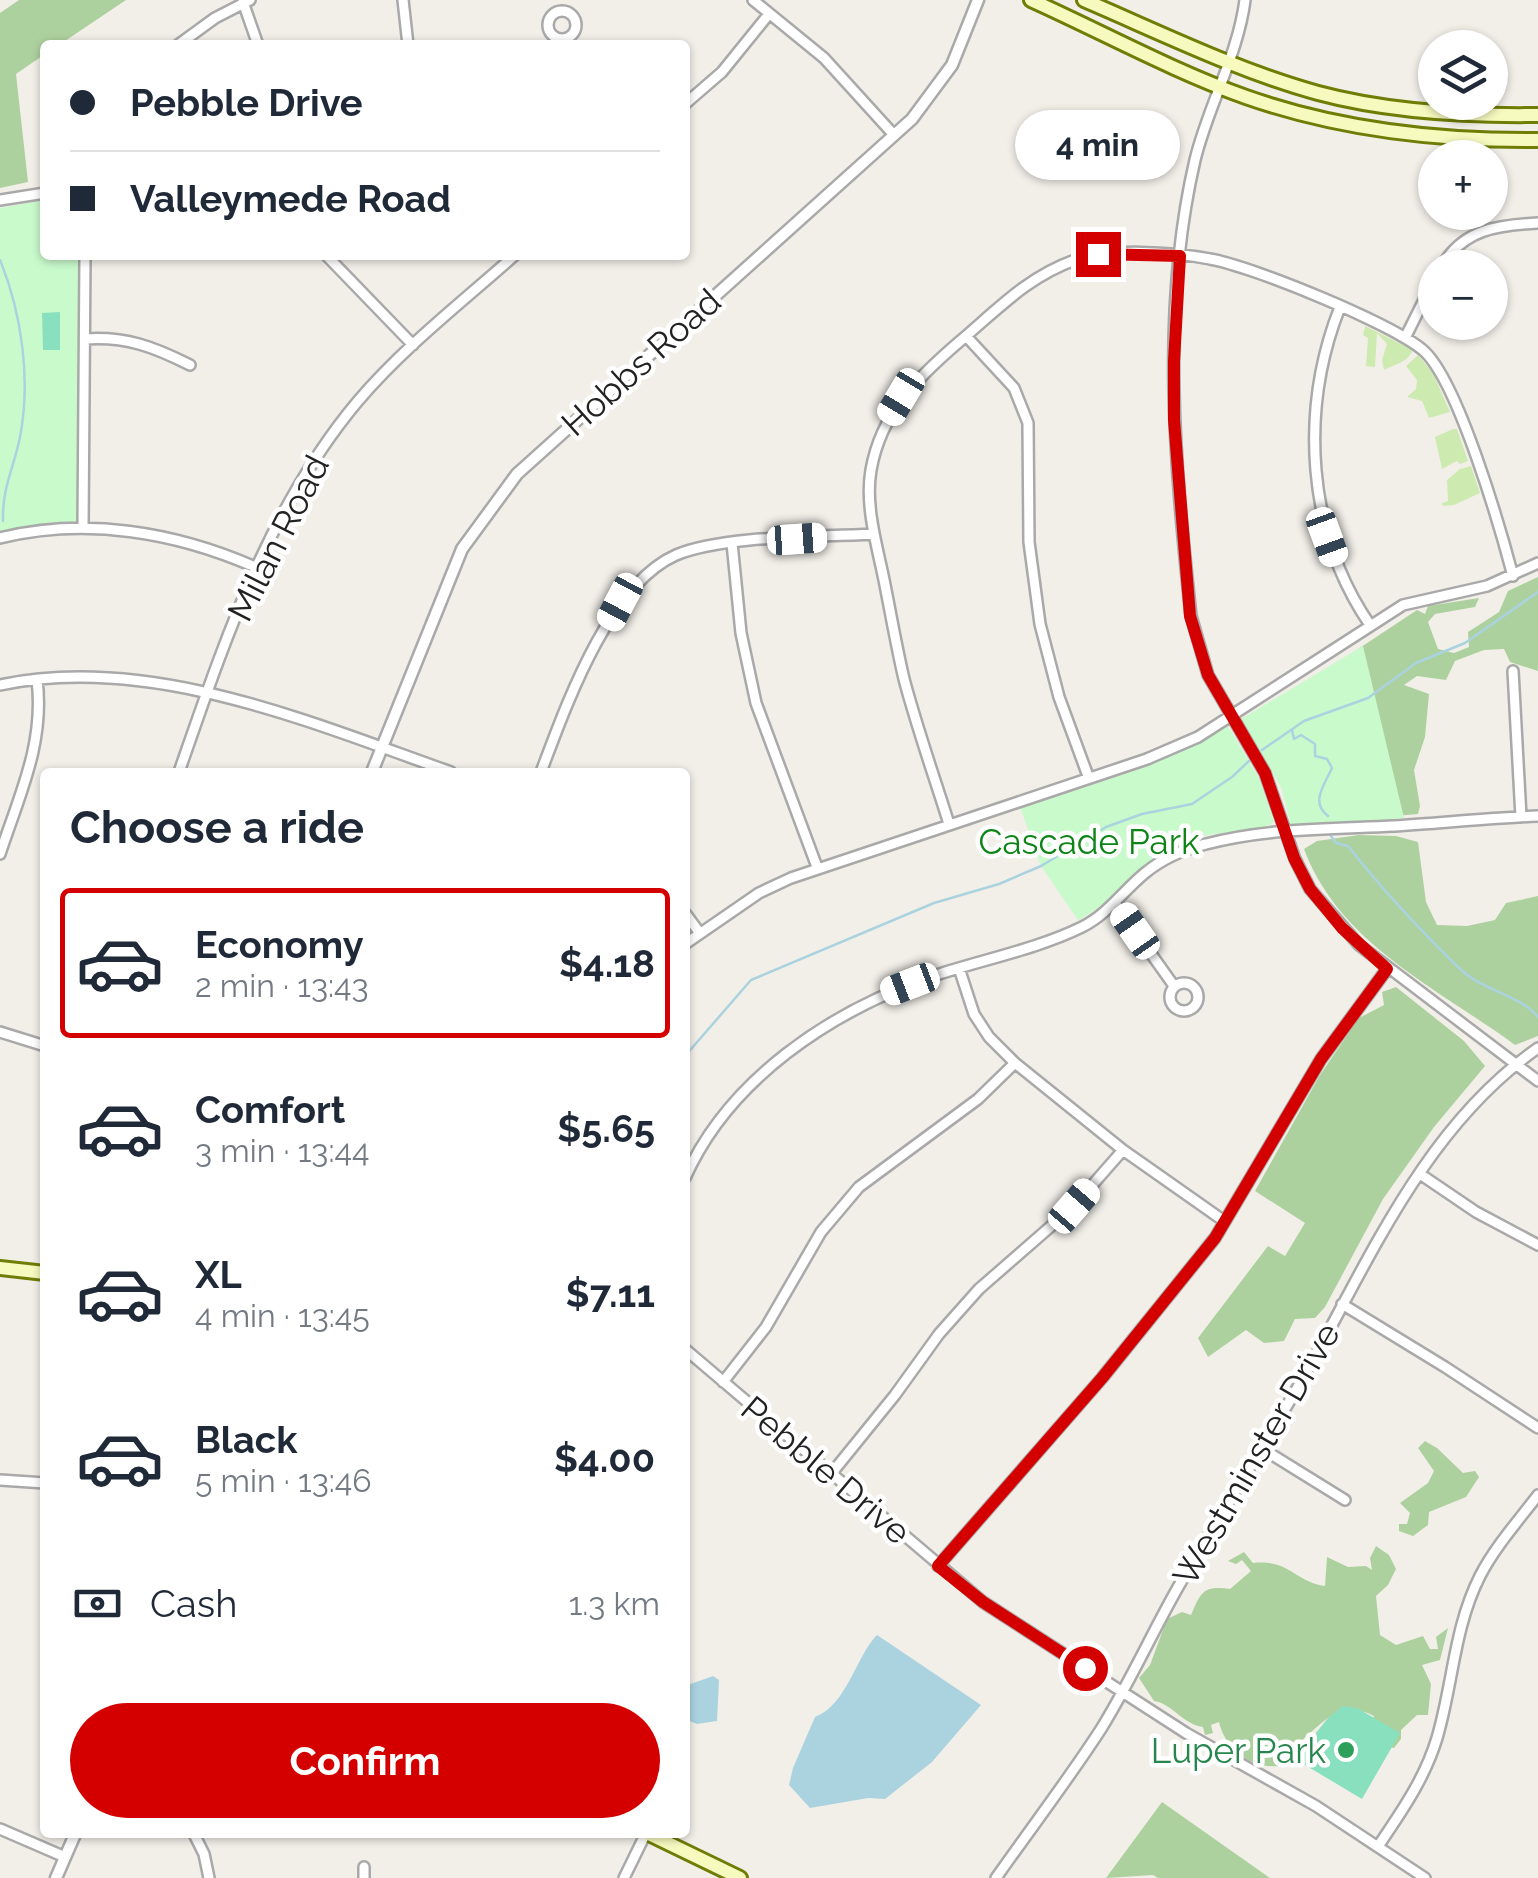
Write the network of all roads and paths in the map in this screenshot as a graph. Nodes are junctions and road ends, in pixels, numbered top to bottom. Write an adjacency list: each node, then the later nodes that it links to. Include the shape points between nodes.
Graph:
1 (403, 0): 11 (street)
2 (753, 0): 8 (street)
3 (978, 0): 16 (street, Hobbs Road, via 941,82)
4 (1031, 0): 13 (main road)
5 (1084, 0): 12 (main road)
6 (1246, 0): 12 (street)
7 (246, 1): 9 (street); 10 (street)
8 (769, 14): 14 (street); 16 (street, via 824,58)
9 (186, 40)
10 (257, 40)
11 (407, 40)
12 (1228, 62): 13 (street); 15 (main road, via 1320,94 1470,116)
13 (1219, 86): 17 (main road, via 1325,119 1408,135); 22 (street, via 1196,158)
14 (690, 100)
15 (1538, 115)
16 (894, 135): 46 (street, Hobbs Road, via 517,474 462,549)
17 (1538, 140)
18 (40, 194): 19 (street)
19 (0, 200)
20 (1538, 224): 21 (street, via 1483,229)
21 (1455, 250)
22 (1180, 256): 26 (street, via 1213,259); 28 (street, via 1078,258 1016,290); 45 (street, via 1174,420 1190,616 1208,675)
23 (85, 260): 29 (street)
24 (331, 260): 31 (street)
25 (509, 260): 31 (street, Milan Road)
26 (1340, 308): 30 (street); 40 (street, via 1319,370 1315,456 1327,537)
27 (1418, 312): 30 (street)
28 (966, 336): 34 (street, via 901,397 886,422 870,474); 51 (street, via 1014,388 1028,422 1034,590 1054,681)
29 (85, 338): 32 (street, via 129,339); 33 (street)
30 (1405, 338): 39 (street, via 1425,352 1450,389)
31 (414, 345): 38 (street, Milan Road, via 390,364 327,441)
32 (190, 366)
33 (84, 528): 35 (street); 38 (street, via 189,543)
34 (874, 534): 36 (street); 54 (street, via 904,680)
35 (0, 538)
36 (732, 543): 50 (street, via 678,554 630,590 584,670); 57 (street, via 756,703)
37 (1538, 563): 39 (street)
38 (255, 567): 44 (street, Milan Road)
39 (1513, 576): 40 (street, via 1403,605)
40 (1370, 626): 45 (street)
41 (1513, 671): 53 (street)
42 (37, 680): 43 (street); 44 (street, via 130,679); 56 (street, via 37,746)
43 (0, 685)
44 (206, 694): 46 (street, via 308,720); 47 (street, Milan Road)
45 (1232, 716): 51 (street, via 1147,759); 55 (street, via 1265,773)
46 (382, 748): 48 (street, Hobbs Road); 49 (street)
47 (181, 768)
48 (374, 768)
49 (440, 768)
50 (543, 768)
51 (1088, 776): 54 (street)
52 (1538, 816): 53 (street)
53 (1521, 817): 55 (street)
54 (948, 824): 57 (street)
55 (1286, 831): 58 (street, via 1180,852 1147,871); 63 (street, via 1310,889)
56 (0, 854)
57 (817, 867): 60 (street)
58 (1115, 903): 62 (street, via 1080,928); 64 (street)
59 (690, 920): 60 (street)
60 (699, 932): 61 (street)
61 (690, 940)
62 (960, 968): 68 (street, via 974,1014); 72 (street, via 889,993 793,1048 715,1124)
63 (1387, 969): 69 (street); 74 (street, via 1321,1059)
64 (1174, 986)
65 (0, 1032): 66 (street)
66 (40, 1044)
67 (1538, 1048): 69 (street, Westminster Drive)
68 (1015, 1062): 71 (street); 80 (street, via 978,1099 859,1187 821,1232 766,1327)
69 (1514, 1064): 70 (street); 73 (street, Westminster Drive, via 1470,1107)
70 (1538, 1081)
71 (1123, 1150): 74 (street); 83 (street, via 1074,1206 938,1334)
72 (690, 1169)
73 (1420, 1174): 75 (street); 78 (street, Westminster Drive)
74 (1224, 1221): 88 (street, via 1102,1378)
75 (1538, 1244)
76 (0, 1268): 77 (main road)
77 (40, 1272)
78 (1342, 1304): 81 (street); 82 (street, Westminster Drive)
79 (690, 1354): 80 (street, Pebble Drive)
80 (723, 1382): 83 (street, Pebble Drive)
81 (1538, 1428)
82 (1261, 1448): 87 (street); 89 (street, Westminster Drive)
83 (832, 1474): 88 (street, Pebble Drive)
84 (0, 1480): 85 (street)
85 (40, 1483)
86 (1538, 1496): 95 (street, via 1479,1578 1456,1641 1437,1738)
87 (1346, 1500)
88 (938, 1566): 89 (street, Pebble Drive)
89 (1122, 1692): 95 (street, Pebble Drive); 101 (street, Westminster Drive)
90 (0, 1829): 96 (street)
91 (73, 1838): 96 (street)
92 (196, 1838): 98 (street)
93 (643, 1838): 99 (street)
94 (656, 1838): 100 (main road)
95 (1378, 1845): 102 (street, Pebble Drive)
96 (64, 1857): 97 (street)
97 (56, 1878)
98 (209, 1878)
99 (624, 1878)
100 (740, 1878)
101 (996, 1878)
102 (1425, 1878)

